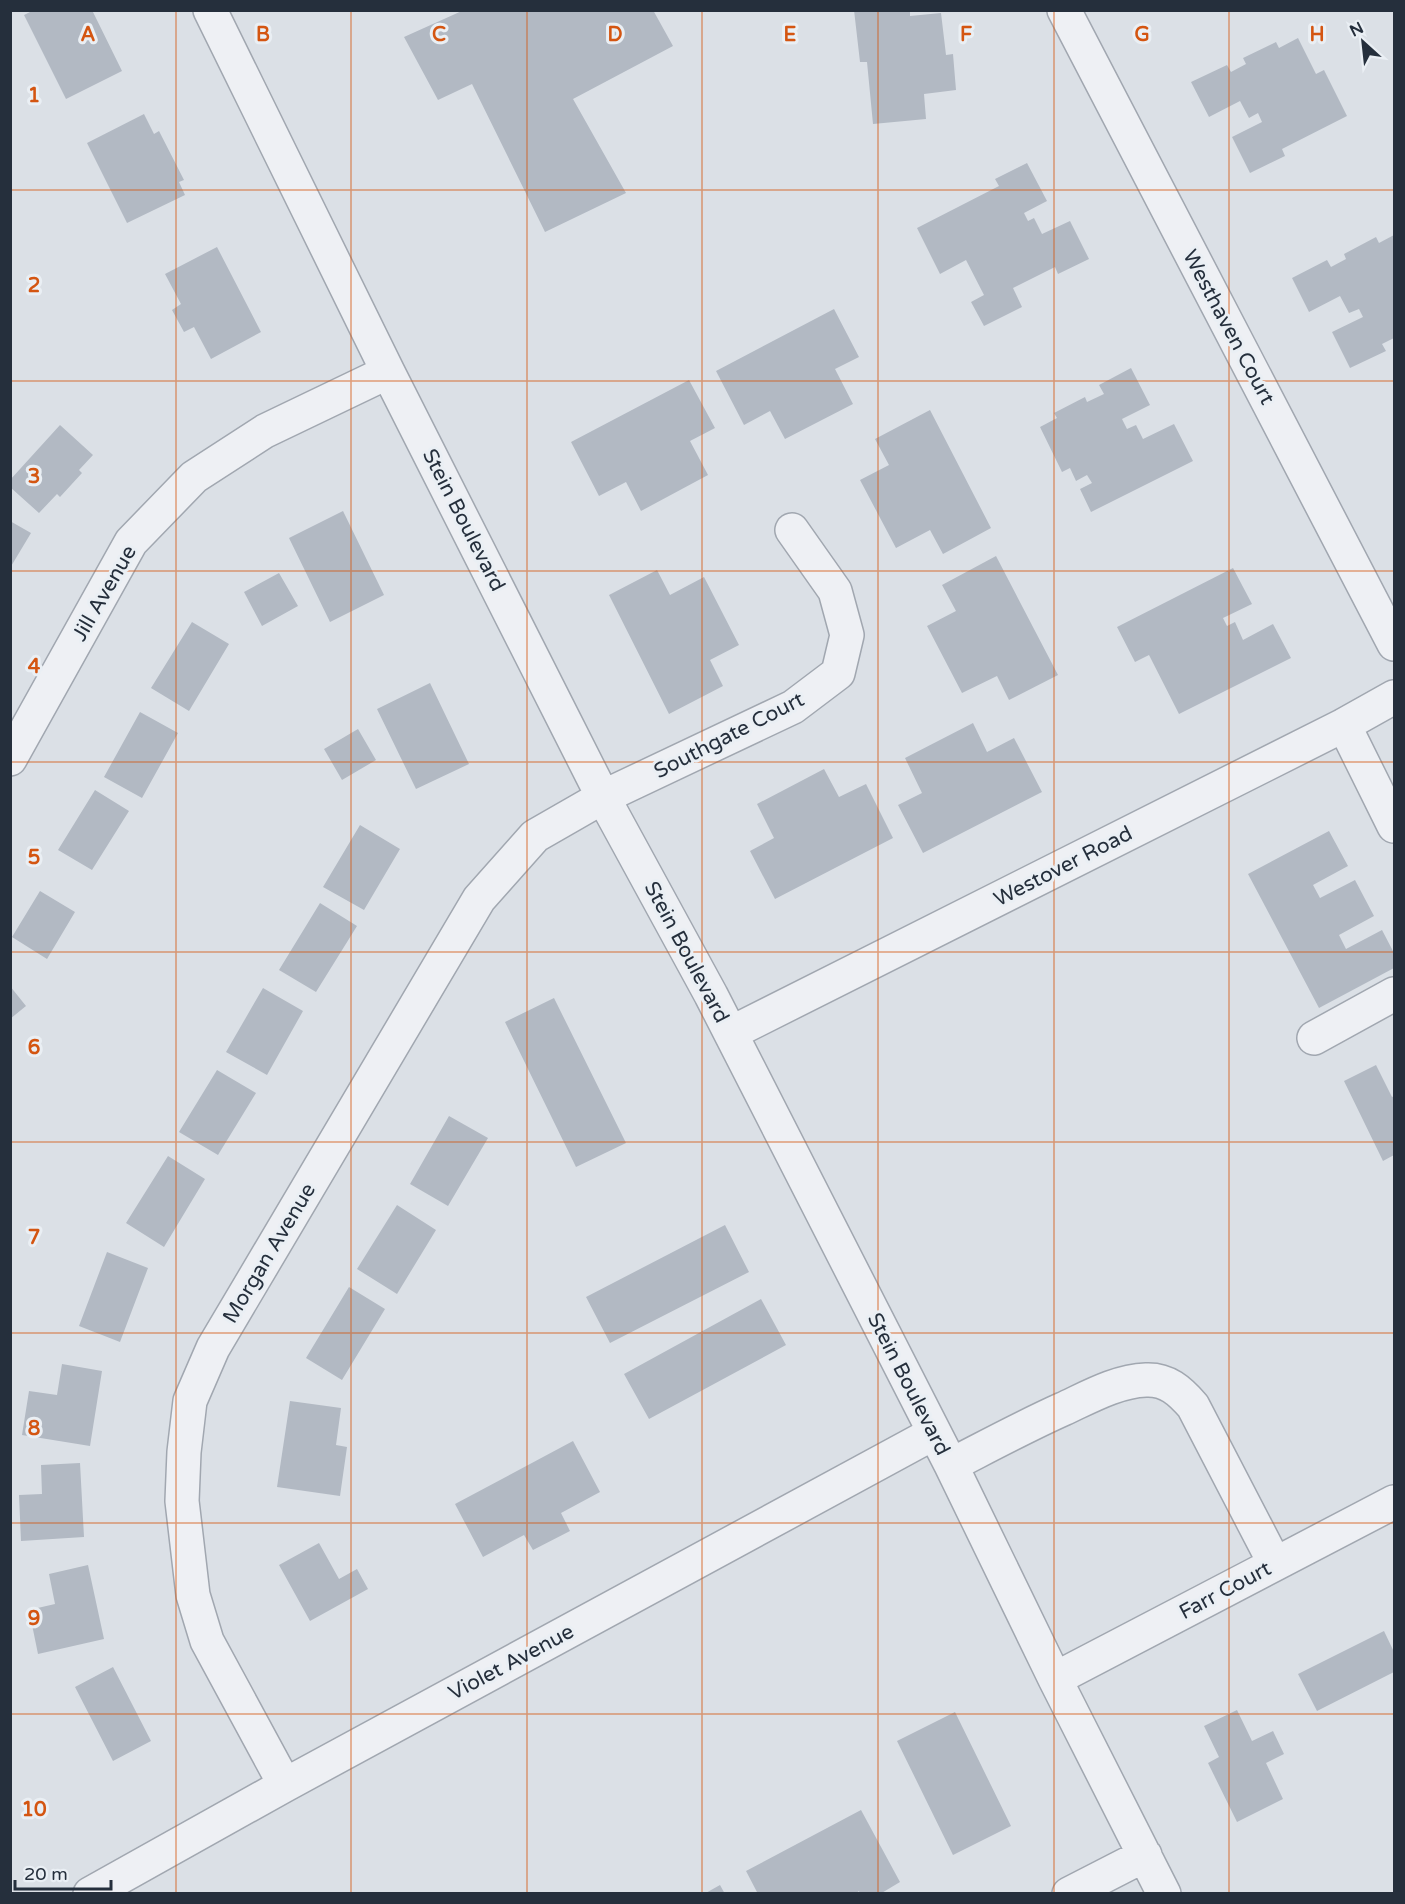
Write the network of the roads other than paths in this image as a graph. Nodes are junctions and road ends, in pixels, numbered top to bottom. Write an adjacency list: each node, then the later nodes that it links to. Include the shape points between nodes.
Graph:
1 (210, 10): 3 (street, Stein Boulevard)
2 (1064, 10): 5 (street, Westhaven Court)
3 (388, 372): 8 (street, Jill Avenue, via 265,431 194,477 131,542); 9 (street, Stein Boulevard)
4 (792, 530): 9 (street, Southgate Court, via 835,591 847,635 838,673 793,707)
5 (1395, 644)
6 (1395, 697): 7 (street, Westover Road)
7 (1344, 725): 10 (street); 12 (street, Westover Road)
8 (10, 759)
9 (603, 797): 12 (street, Stein Boulevard); 19 (street, Morgan Avenue, via 535,836 479,899 213,1348 190,1401 182,1501 193,1595 207,1641)
10 (1395, 826)
11 (1395, 993): 13 (street)
12 (731, 1033): 14 (street, Stein Boulevard)
13 (1314, 1038)
14 (934, 1433): 15 (street, Stein Boulevard); 19 (street, Violet Avenue)
15 (951, 1465): 17 (street, via 1091,1395 1124,1383 1147,1379 1165,1382 1193,1406); 18 (street, Stein Boulevard)
16 (1395, 1502): 17 (street, Farr Court)
17 (1275, 1563): 18 (street, Farr Court)
18 (1055, 1678): 20 (street, Stein Boulevard)
19 (285, 1785): 21 (street, Violet Avenue)
20 (1145, 1855): 22 (street); 23 (street, Stein Boulevard)
21 (90, 1893)
22 (1069, 1893)
23 (1164, 1893)

